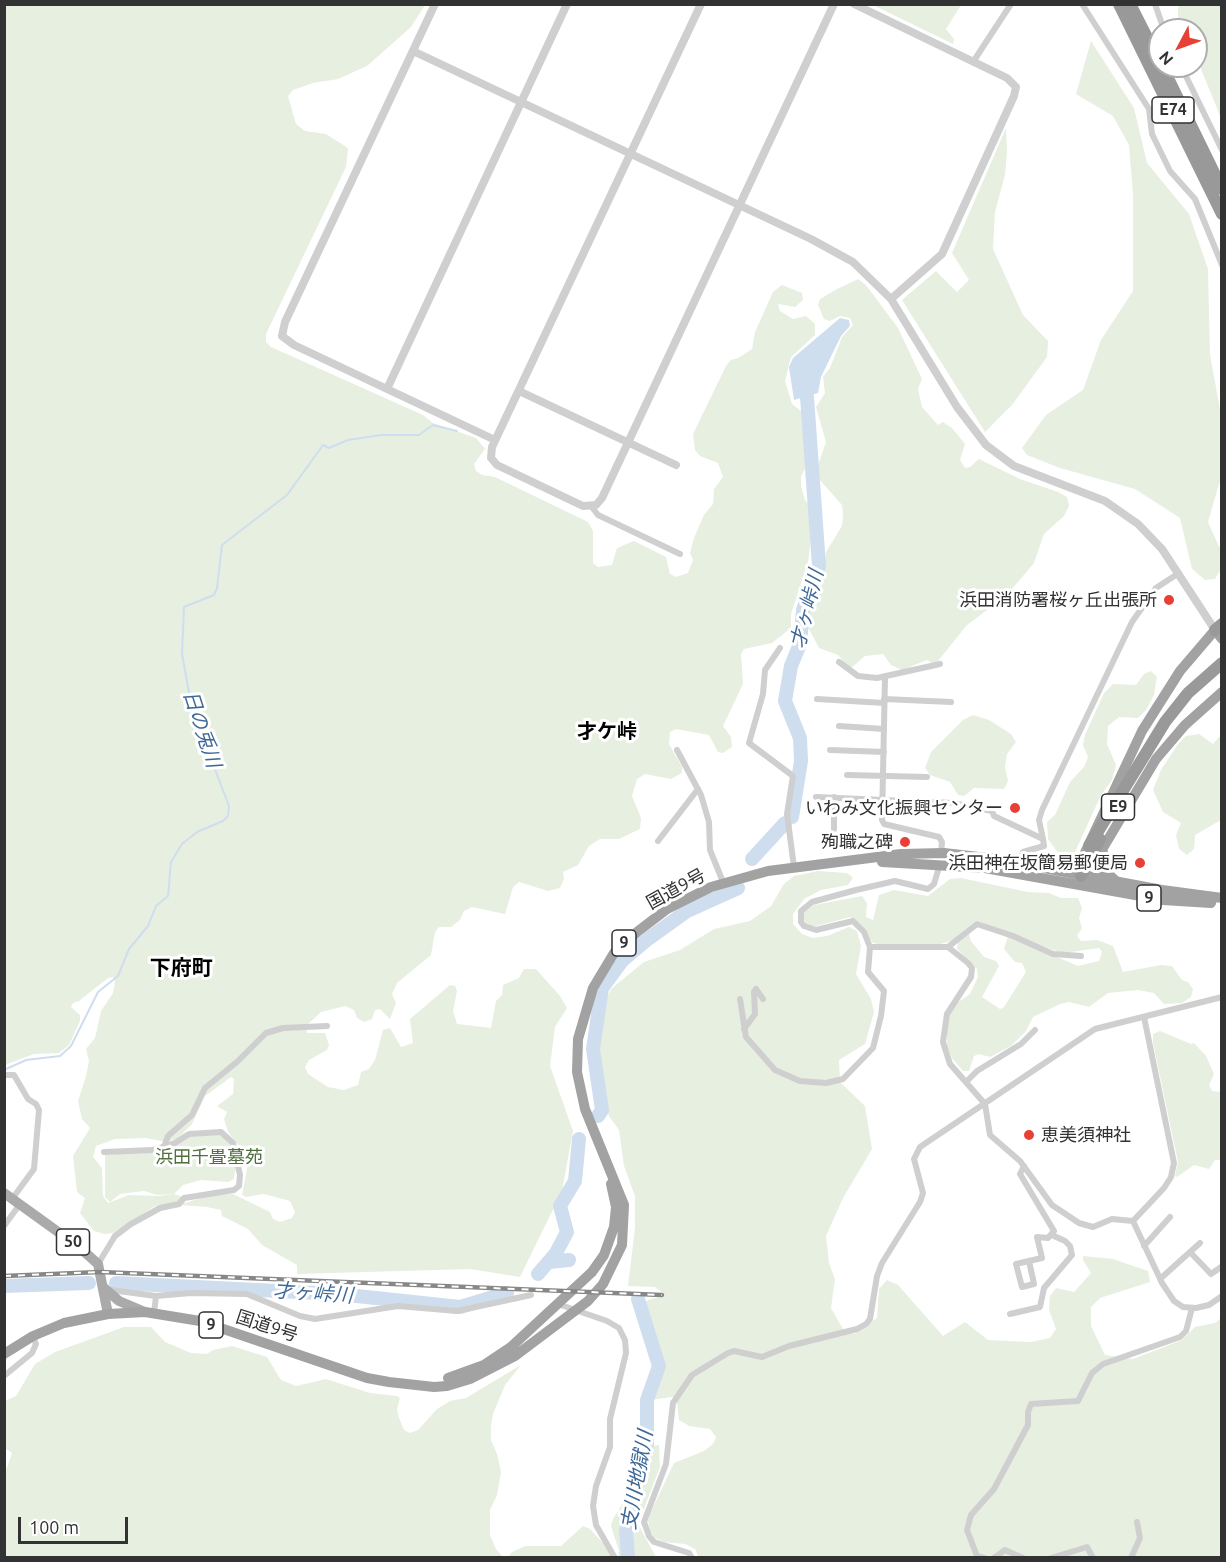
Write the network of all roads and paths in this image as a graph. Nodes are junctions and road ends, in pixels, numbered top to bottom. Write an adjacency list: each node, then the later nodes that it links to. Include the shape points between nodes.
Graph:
1 (435, 4): 10 (street)
2 (567, 4): 14 (street)
3 (701, 4): 16 (street)
4 (834, 4): 18 (street)
5 (854, 4): 11 (street)
6 (1011, 4): 11 (street)
7 (1082, 4): 20 (street, via 1149,109 1152,134 1170,171 1195,199)
8 (1122, 5): 9 (highway, E74); 19 (highway, E74)
9 (1148, 44)
10 (413, 51): 14 (street); 22 (street, via 282,331 294,345)
11 (973, 62): 21 (street, via 1013,82 1016,93 942,254)
12 (1168, 78): 17 (highway, E74)
13 (1187, 78): 15 (street)
14 (521, 102): 16 (street); 22 (street)
15 (1221, 150)
16 (630, 154): 18 (street); 23 (street)
17 (1221, 189)
18 (739, 205): 21 (street, via 837,252 863,270); 25 (street)
19 (1221, 214)
20 (1221, 265)
21 (891, 299): 29 (street, via 957,407 986,445 1014,466 1120,510 1150,535)
22 (387, 389): 24 (street)
23 (519, 392): 24 (street); 25 (street)
24 (495, 440): 27 (street, via 491,454 497,465 579,505)
25 (627, 443): 26 (street); 27 (street, via 602,498)
26 (676, 465)
27 (591, 506): 28 (street, via 598,514)
28 (680, 554)
29 (1179, 573): 30 (street); 55 (street, via 1156,588 1132,622 1042,810 1039,820)
30 (1220, 633): 57 (highway, via 1180,671 1142,731)
31 (780, 648): 60 (street, via 765,670 763,694 749,743 793,776 787,814)
32 (840, 662): 35 (street, via 858,676)
33 (1221, 663): 42 (highway, E9, via 1188,693)
34 (940, 664): 35 (street)
35 (885, 678): 38 (street)
36 (1221, 692): 54 (highway, via 1166,746 1141,780)
37 (817, 699): 38 (street)
38 (884, 701): 39 (street); 41 (street)
39 (951, 702)
40 (839, 726): 41 (street)
41 (884, 729): 45 (street)
42 (1154, 737): 57 (highway, E9); 62 (highway, E9)
43 (677, 750): 49 (street)
44 (831, 750): 45 (street)
45 (884, 752): 47 (street)
46 (847, 775): 47 (street)
47 (883, 776): 48 (street); 52 (street)
48 (927, 777)
49 (698, 789): 56 (street); 63 (street, via 709,822 710,850)
50 (816, 797): 51 (street)
51 (834, 798): 52 (street); 53 (street)
52 (882, 800): 55 (street, via 953,803 992,811 994,816); 58 (street, via 884,824 939,837)
53 (834, 829)
54 (1112, 832): 62 (highway); 64 (highway, via 1101,855 1101,868)
55 (1043, 839): 59 (street, via 1044,846 1023,852)
56 (658, 842)
57 (1086, 851): 61 (highway, via 1072,867); 62 (highway)
58 (941, 859): 59 (highway, 国道9号 / 9); 60 (highway, 国道9号 / 9, via 901,854); 62 (highway, 国道9号 / 9); 67 (street, via 934,884 928,889 895,881 821,899 801,911 804,926 816,930 853,921 864,932)
59 (1019, 863): 61 (highway, 国道9号 / 9)
60 (794, 867): 63 (highway, 国道9号 / 9)
61 (1054, 869): 62 (highway, 国道9号 / 9)
62 (1079, 880): 64 (highway, 国道9号 / 9); 66 (highway, 国道9号 / 9, via 1108,891 1173,901)
63 (723, 882): 82 (highway, 国道9号 / 9, via 667,909 637,932 614,953 593,988 578,1039 577,1072 585,1109)
64 (1122, 883): 65 (highway, 国道9号 / 9)
65 (1221, 898)
66 (1221, 903)
67 (870, 947): 68 (street); 75 (street, via 868,972 884,990 879,1025 873,1048 843,1079 817,1083 782,1075 749,1042)
68 (948, 948): 69 (street, via 977,924 1053,954); 78 (street, via 972,968 971,977 947,1014 943,1031 947,1056)
69 (1081, 956)
70 (1221, 997): 73 (street)
71 (740, 999): 75 (street)
72 (763, 999): 75 (street, via 756,989 755,1014)
73 (1144, 1017): 79 (street, via 1095,1029); 86 (street, via 1174,1163 1164,1188)
74 (327, 1026): 80 (street, via 283,1028 266,1033 205,1088 192,1116 168,1136)
75 (744, 1029)
76 (1035, 1030): 78 (street)
77 (4, 1075): 84 (street, via 14,1075 39,1110 34,1169)
78 (967, 1081): 79 (street)
79 (985, 1104): 83 (street, via 990,1135); 112 (street, via 915,1153 914,1165 923,1193 882,1263 866,1323 762,1358 734,1351 704,1365 677,1394 666,1464 644,1522 654,1542)
80 (164, 1147): 81 (street); 93 (street, via 189,1134 221,1132 236,1150 238,1186 234,1190 184,1198 179,1204 160,1208 137,1220 115,1236)
81 (104, 1152)
82 (607, 1160): 100 (highway, 国道9号 / 9, via 616,1207 614,1227 604,1255); 102 (highway, 国道9号 / 9, via 625,1218 619,1255 603,1284)
83 (1024, 1166): 86 (street, via 1052,1205 1086,1227 1112,1219); 88 (street, via 1020,1174 1053,1227)
84 (12, 1199): 87 (street); 93 (main road, 50)
85 (1170, 1217): 90 (street)
86 (1133, 1221): 90 (street)
87 (4, 1226)
88 (1052, 1235): 92 (street, via 1037,1237 1042,1258); 105 (street, via 1065,1241 1072,1255 1044,1288 1040,1307)
89 (1200, 1243): 91 (street)
90 (1144, 1246): 95 (street)
91 (1190, 1252): 94 (street, via 1211,1274); 95 (street)
92 (1029, 1261)
93 (98, 1264): 96 (main road, 50)
94 (1221, 1267)
95 (1160, 1279): 101 (street, via 1174,1301)
96 (103, 1287): 97 (street, via 117,1293); 103 (main road, via 119,1301); 104 (main road, 50)
97 (156, 1296): 98 (street, via 247,1294 315,1319 398,1306 457,1311); 103 (street)
98 (531, 1296)
99 (1221, 1296): 101 (street, via 1209,1305)
100 (561, 1301): 102 (street); 109 (highway, 国道9号 / 9, via 511,1347 484,1365 457,1376)
101 (1192, 1308): 113 (street, via 1186,1331 1180,1337 1103,1364 1092,1373 1078,1401 1031,1404 1028,1425 994,1489 971,1515 966,1530 977,1556)
102 (577, 1311): 109 (highway, 国道9号 / 9, via 491,1370 447,1386); 111 (street, via 613,1324 623,1334 626,1345 610,1419 610,1448 592,1506 596,1525)
103 (149, 1312): 104 (highway, 国道9号 / 9); 109 (highway, 国道9号 / 9, via 200,1321 367,1378)
104 (108, 1314): 106 (highway, 国道9号 / 9, via 64,1323)
105 (1010, 1314)
106 (33, 1336): 107 (highway, 国道9号 / 9); 108 (street, via 36,1344 32,1353)
107 (4, 1354)
108 (4, 1376)
109 (418, 1384)
110 (1137, 1522): 118 (street, via 1140,1538)
111 (615, 1557)
112 (692, 1557)
113 (984, 1557)
114 (994, 1557): 115 (street, via 1005,1550)
115 (1023, 1557)
116 (1051, 1557): 117 (street, via 1087,1547)
117 (1093, 1557)
118 (1131, 1557)

